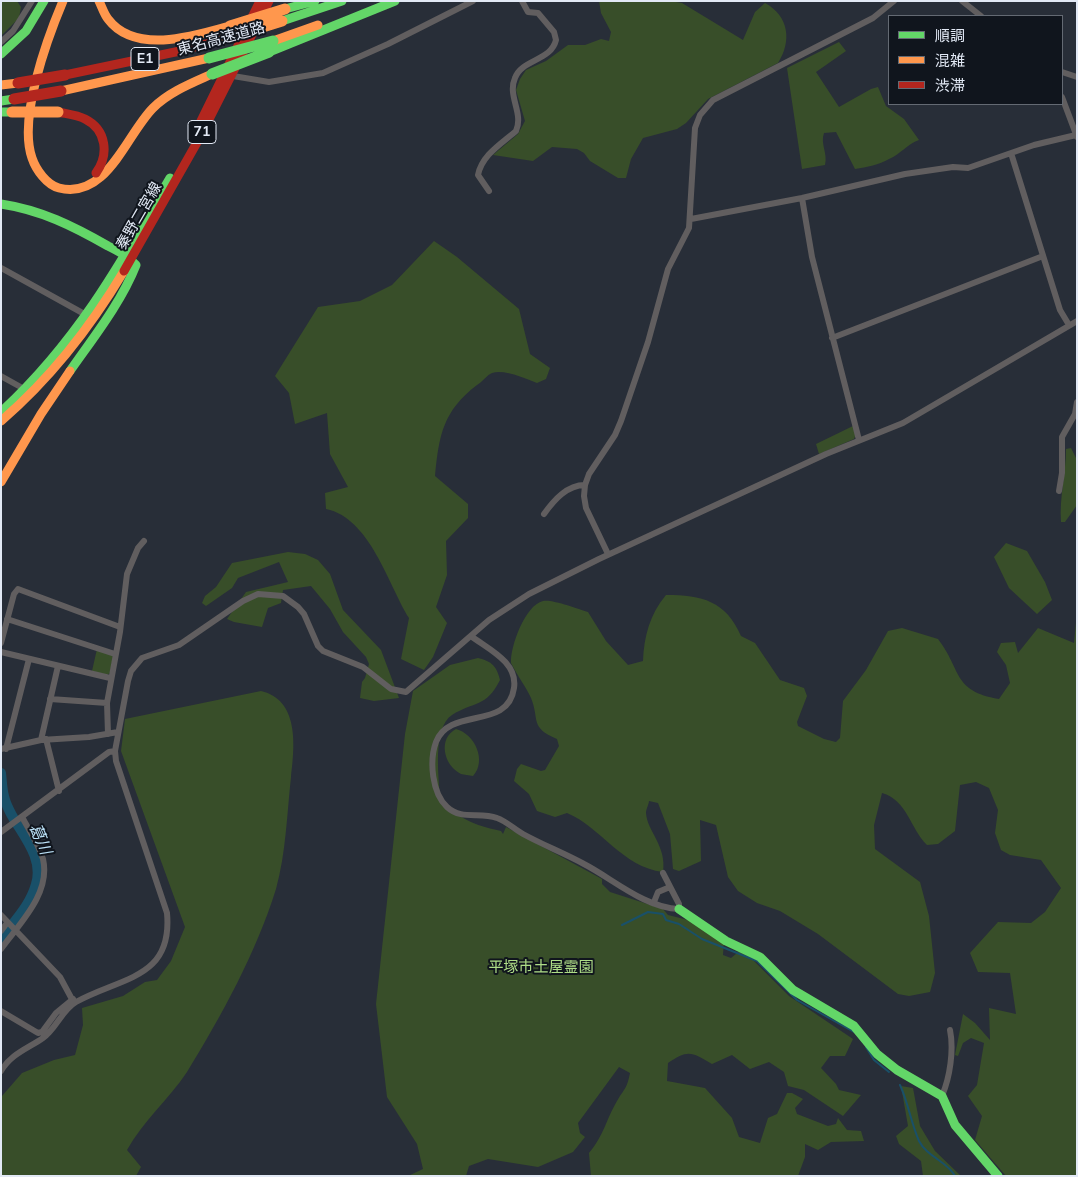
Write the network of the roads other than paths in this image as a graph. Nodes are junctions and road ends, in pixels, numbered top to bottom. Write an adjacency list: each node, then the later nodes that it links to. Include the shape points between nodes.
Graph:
1 (32, 1): 17 (street, via 13,31)
2 (44, 1): 18 (main road, via 26,30)
3 (63, 1): 11 (main road, bridge, via 40,73 27,140 36,167 53,186 78,192 96,183 152,108 188,85)
4 (69, 1): 25 (main road, bridge, via 47,70 35,116 33,138 38,161 48,174 67,184 82,183 94,176 103,163 103,137 86,119 58,112)
5 (99, 1): 8 (main road, bridge, via 106,19 113,26 141,38 157,40 210,32)
6 (260, 1): 33 (main road, 秦野二宮線 / 71)
7 (269, 1): 20 (main road, 秦野二宮線 / 71)
8 (315, 1)
9 (342, 1): 22 (main road, 東名高速道路 / E1, bridge, via 180,51)
10 (386, 1): 23 (main road, 東名高速道路 / E1, bridge, via 209,58 61,91)
11 (395, 1)
12 (473, 1): 20 (street, via 323,73 268,82)
13 (522, 1): 28 (street, via 528,12 538,13 554,32 556,40 550,52 522,68 514,78 512,91 518,127 480,165 478,175)
14 (894, 1): 31 (street, via 873,18 707,105 695,128)
15 (962, 1): 16 (street)
16 (980, 15)
17 (1, 42)
18 (1, 54)
19 (1063, 72): 21 (street)
20 (233, 76): 33 (main road, 秦野二宮線 / 71)
21 (1077, 77)
22 (1, 85)
23 (1, 100)
24 (1063, 100): 26 (street)
25 (7, 112)
26 (1076, 136): 27 (street)
27 (1011, 153): 29 (street, via 968,168 905,174); 32 (street)
28 (490, 191)
29 (802, 198): 31 (street); 38 (street, via 812,257)
30 (1, 204): 33 (main road, via 55,216)
31 (691, 219): 46 (street, via 663,282 648,342 621,421)
32 (1043, 256): 37 (street, via 1060,310); 38 (street)
33 (128, 258): 35 (main road, 秦野二宮線 / 71); 43 (main road, 秦野二宮線 / 71, via 83,337 31,396); 45 (main road, via 136,265 131,278 41,414)
34 (1, 268): 35 (street)
35 (88, 316): 40 (main road, 秦野二宮線 / 71, via 50,366)
36 (1077, 321): 37 (street)
37 (1069, 325): 44 (street, via 903,423)
38 (832, 338): 44 (street)
39 (1, 376): 40 (street)
40 (26, 390): 42 (main road, 秦野二宮線 / 71)
41 (1077, 402): 47 (street, via 1075,414 1062,437)
42 (1, 412)
43 (1, 422)
44 (859, 440): 50 (street)
45 (1, 482)
46 (585, 485): 48 (street, via 566,489); 50 (street, via 586,508)
47 (1059, 491)
48 (544, 514)
49 (144, 541): 52 (street, via 127,574)
50 (608, 554): 53 (street, via 529,594)
51 (7, 619): 52 (street, via 18,589); 54 (street); 56 (street)
52 (120, 627): 56 (street)
53 (470, 636): 62 (street, via 418,684 406,692 396,692 364,668 323,651 304,614 290,600 274,594 258,594 179,645 154,653 136,664 128,681); 72 (street, via 508,666 514,680 514,692 501,711 457,722 441,735 435,749 434,766 436,790 441,799 457,814 498,818)
54 (1, 643)
55 (1, 652): 57 (street)
56 (116, 654): 59 (street)
57 (29, 659): 58 (street); 65 (street)
58 (58, 666): 59 (street); 60 (street)
59 (110, 678): 61 (street)
60 (50, 699): 61 (street); 64 (street)
61 (107, 703): 63 (street)
62 (118, 732): 63 (street); 66 (street)
63 (108, 734): 64 (street)
64 (44, 739): 65 (street); 67 (street)
65 (4, 749)
66 (115, 751): 67 (street, via 109,752); 79 (street, via 169,927 164,949 146,971)
67 (58, 791): 68 (street)
68 (22, 817): 69 (street); 76 (street, via 42,857 44,876 38,896)
69 (1, 832)
70 (663, 873): 71 (street)
71 (670, 887): 72 (street, via 658,892); 73 (street)
72 (654, 902): 73 (street)
73 (679, 909): 83 (main road, via 726,941 760,957 793,990 854,1026 876,1054)
74 (1, 915): 75 (street)
75 (7, 923): 76 (street); 77 (street)
76 (14, 930): 78 (street); 79 (street, via 60,977)
77 (1, 931)
78 (1, 948)
79 (74, 1001): 80 (street, via 56,1013 38,1033); 82 (street, via 48,1033 16,1054)
80 (1, 1011)
81 (950, 1030): 83 (street, via 953,1044)
82 (1, 1071)
83 (942, 1096): 84 (main road, via 954,1125)
84 (998, 1176)

